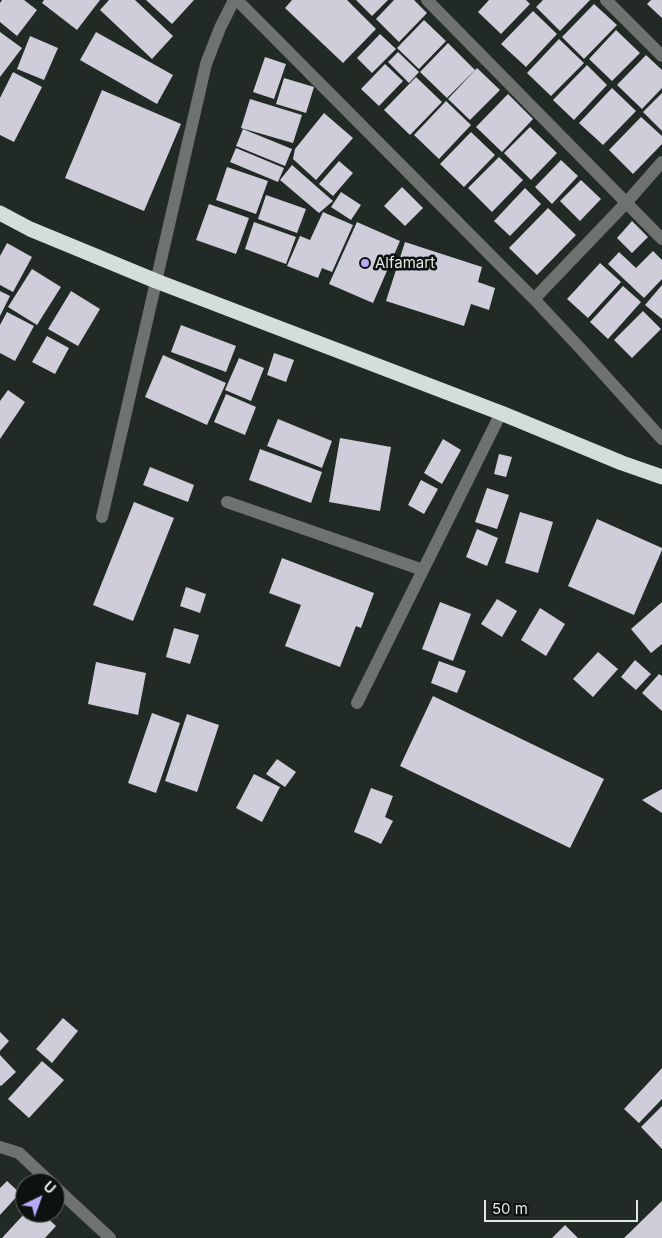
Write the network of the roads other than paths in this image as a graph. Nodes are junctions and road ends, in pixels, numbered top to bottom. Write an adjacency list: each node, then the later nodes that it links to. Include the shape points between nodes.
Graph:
1 (235, 0): 9 (street, via 206,64); 10 (street)
2 (427, 0): 6 (street)
3 (606, 0): 4 (street)
4 (662, 56)
5 (662, 162): 6 (street)
6 (626, 203): 8 (street); 10 (street)
7 (0, 213): 9 (highway, via 30,229)
8 (662, 239)
9 (156, 281): 11 (highway); 15 (street)
10 (534, 299): 12 (street)
11 (501, 413): 13 (highway); 16 (street)
12 (662, 439)
13 (662, 477)
14 (227, 502): 16 (street)
15 (102, 517)
16 (423, 570): 17 (street)
17 (357, 703)
18 (0, 1148): 19 (street, via 19,1153)
19 (40, 1173)
20 (65, 1196): 21 (street)
21 (110, 1238)

